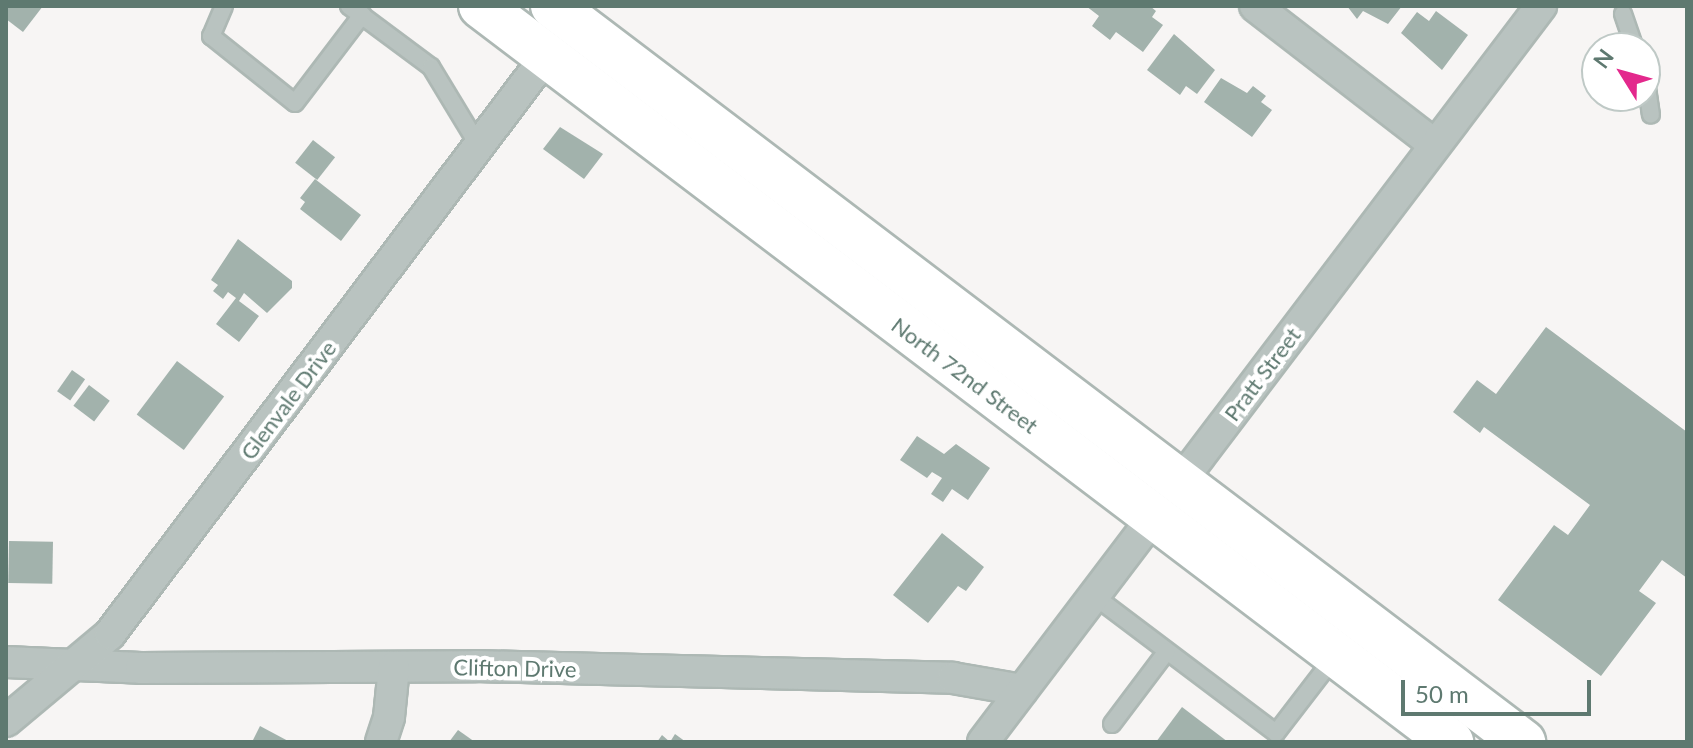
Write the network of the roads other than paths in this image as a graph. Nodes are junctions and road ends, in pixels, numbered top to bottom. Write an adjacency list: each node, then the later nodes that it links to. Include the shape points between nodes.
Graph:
1 (224, 6): 5 (lane, via 211,36 295,103)
2 (481, 6): 9 (main road, North 72nd Street)
3 (1255, 6): 12 (street)
4 (1541, 6): 12 (street, Pratt Street)
5 (355, 11): 13 (lane, via 431,67)
6 (570, 11): 9 (street, Glenvale Drive); 14 (main road, North 72nd Street)
7 (1623, 14): 8 (lane)
8 (1629, 32)
9 (547, 56): 13 (street, Glenvale Drive); 14 (main road, North 72nd Street)
10 (1651, 112): 11 (lane)
11 (1651, 115)
12 (1435, 145): 14 (street, Pratt Street)
13 (480, 148): 19 (street, Glenvale Drive, via 110,634)
14 (1167, 500): 15 (street, Pratt Street); 17 (main road, North 72nd Street); 27 (main road, North 72nd Street)
15 (1093, 595): 16 (lane); 21 (street, Pratt Street)
16 (1167, 651): 17 (lane, via 1276,733); 23 (lane)
17 (1336, 655): 26 (main road, North 72nd Street)
18 (6, 662): 19 (street, Clifton Drive)
19 (72, 665): 20 (street, Clifton Drive); 22 (street, Glenvale Drive)
20 (394, 667): 21 (street, Clifton Drive, via 953,678); 24 (street)
21 (1022, 690): 25 (street, Pratt Street)
22 (6, 721)
23 (1112, 724)
24 (381, 742)
25 (983, 742)
26 (1451, 742)
27 (1523, 742)

